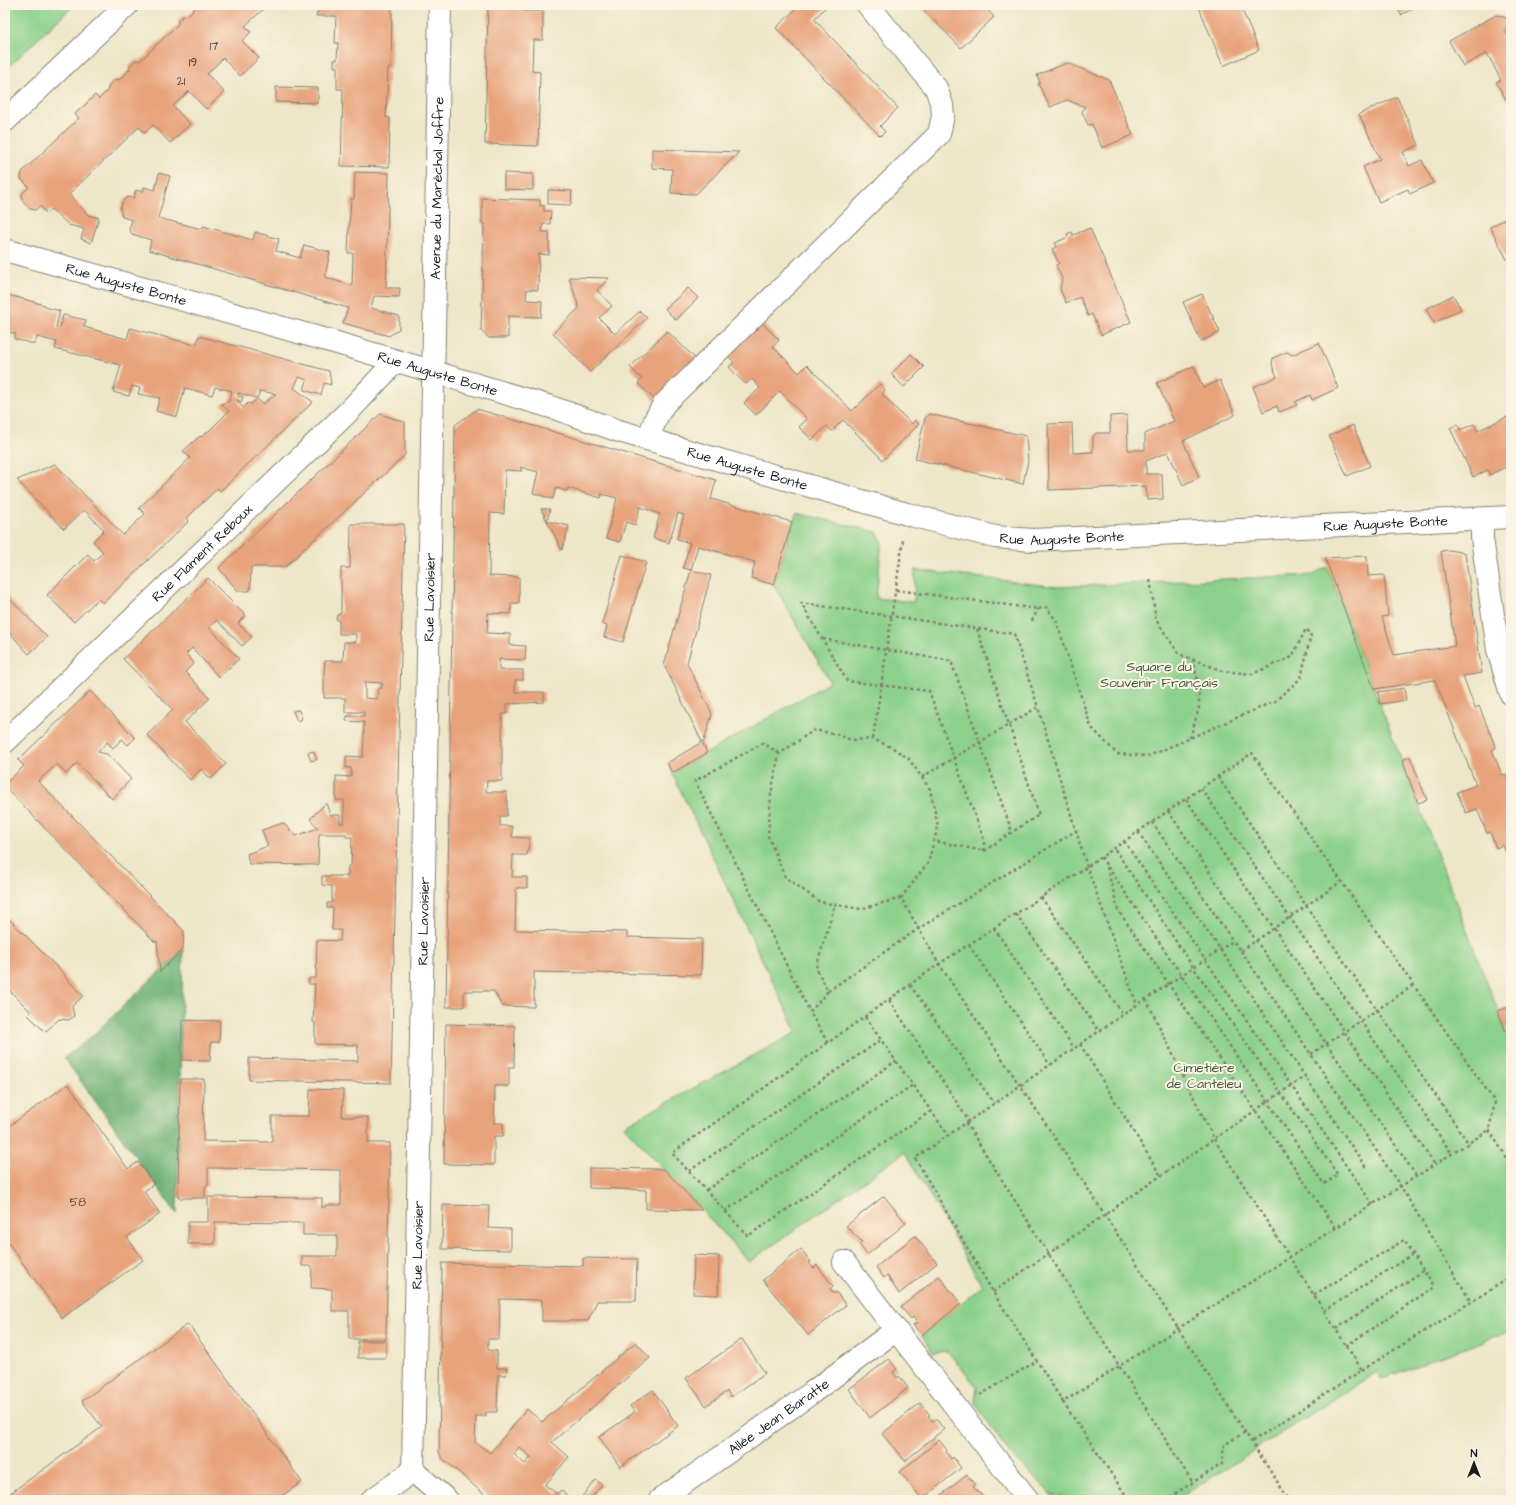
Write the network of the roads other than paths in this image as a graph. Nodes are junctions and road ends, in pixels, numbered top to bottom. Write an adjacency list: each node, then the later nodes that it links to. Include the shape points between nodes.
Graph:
1 (127, 5): 4 (street)
2 (440, 5): 7 (street, Avenue du Maréchal Joffre)
3 (868, 5): 8 (street, via 936,88 943,116 939,134 664,404)
4 (5, 121)
5 (5, 250): 6 (street, Rue Auguste Bonte)
6 (396, 361): 7 (street, Rue Auguste Bonte); 12 (street, Rue Flament Reboux, via 349,411)
7 (433, 372): 8 (street, Rue Auguste Bonte); 15 (street, Rue Lavoisier)
8 (648, 439): 10 (street, Rue Auguste Bonte, via 995,537 1033,540)
9 (1511, 517): 10 (street, Rue Auguste Bonte)
10 (1482, 519): 11 (street, via 1482,538 1498,650)
11 (1511, 694)
12 (5, 742)
13 (844, 1262): 14 (street)
14 (896, 1330): 18 (street, Allée Jean Baratte); 19 (street)
15 (413, 1471): 16 (street); 17 (street)
16 (372, 1500)
17 (446, 1500)
18 (660, 1500)
19 (1028, 1500)

